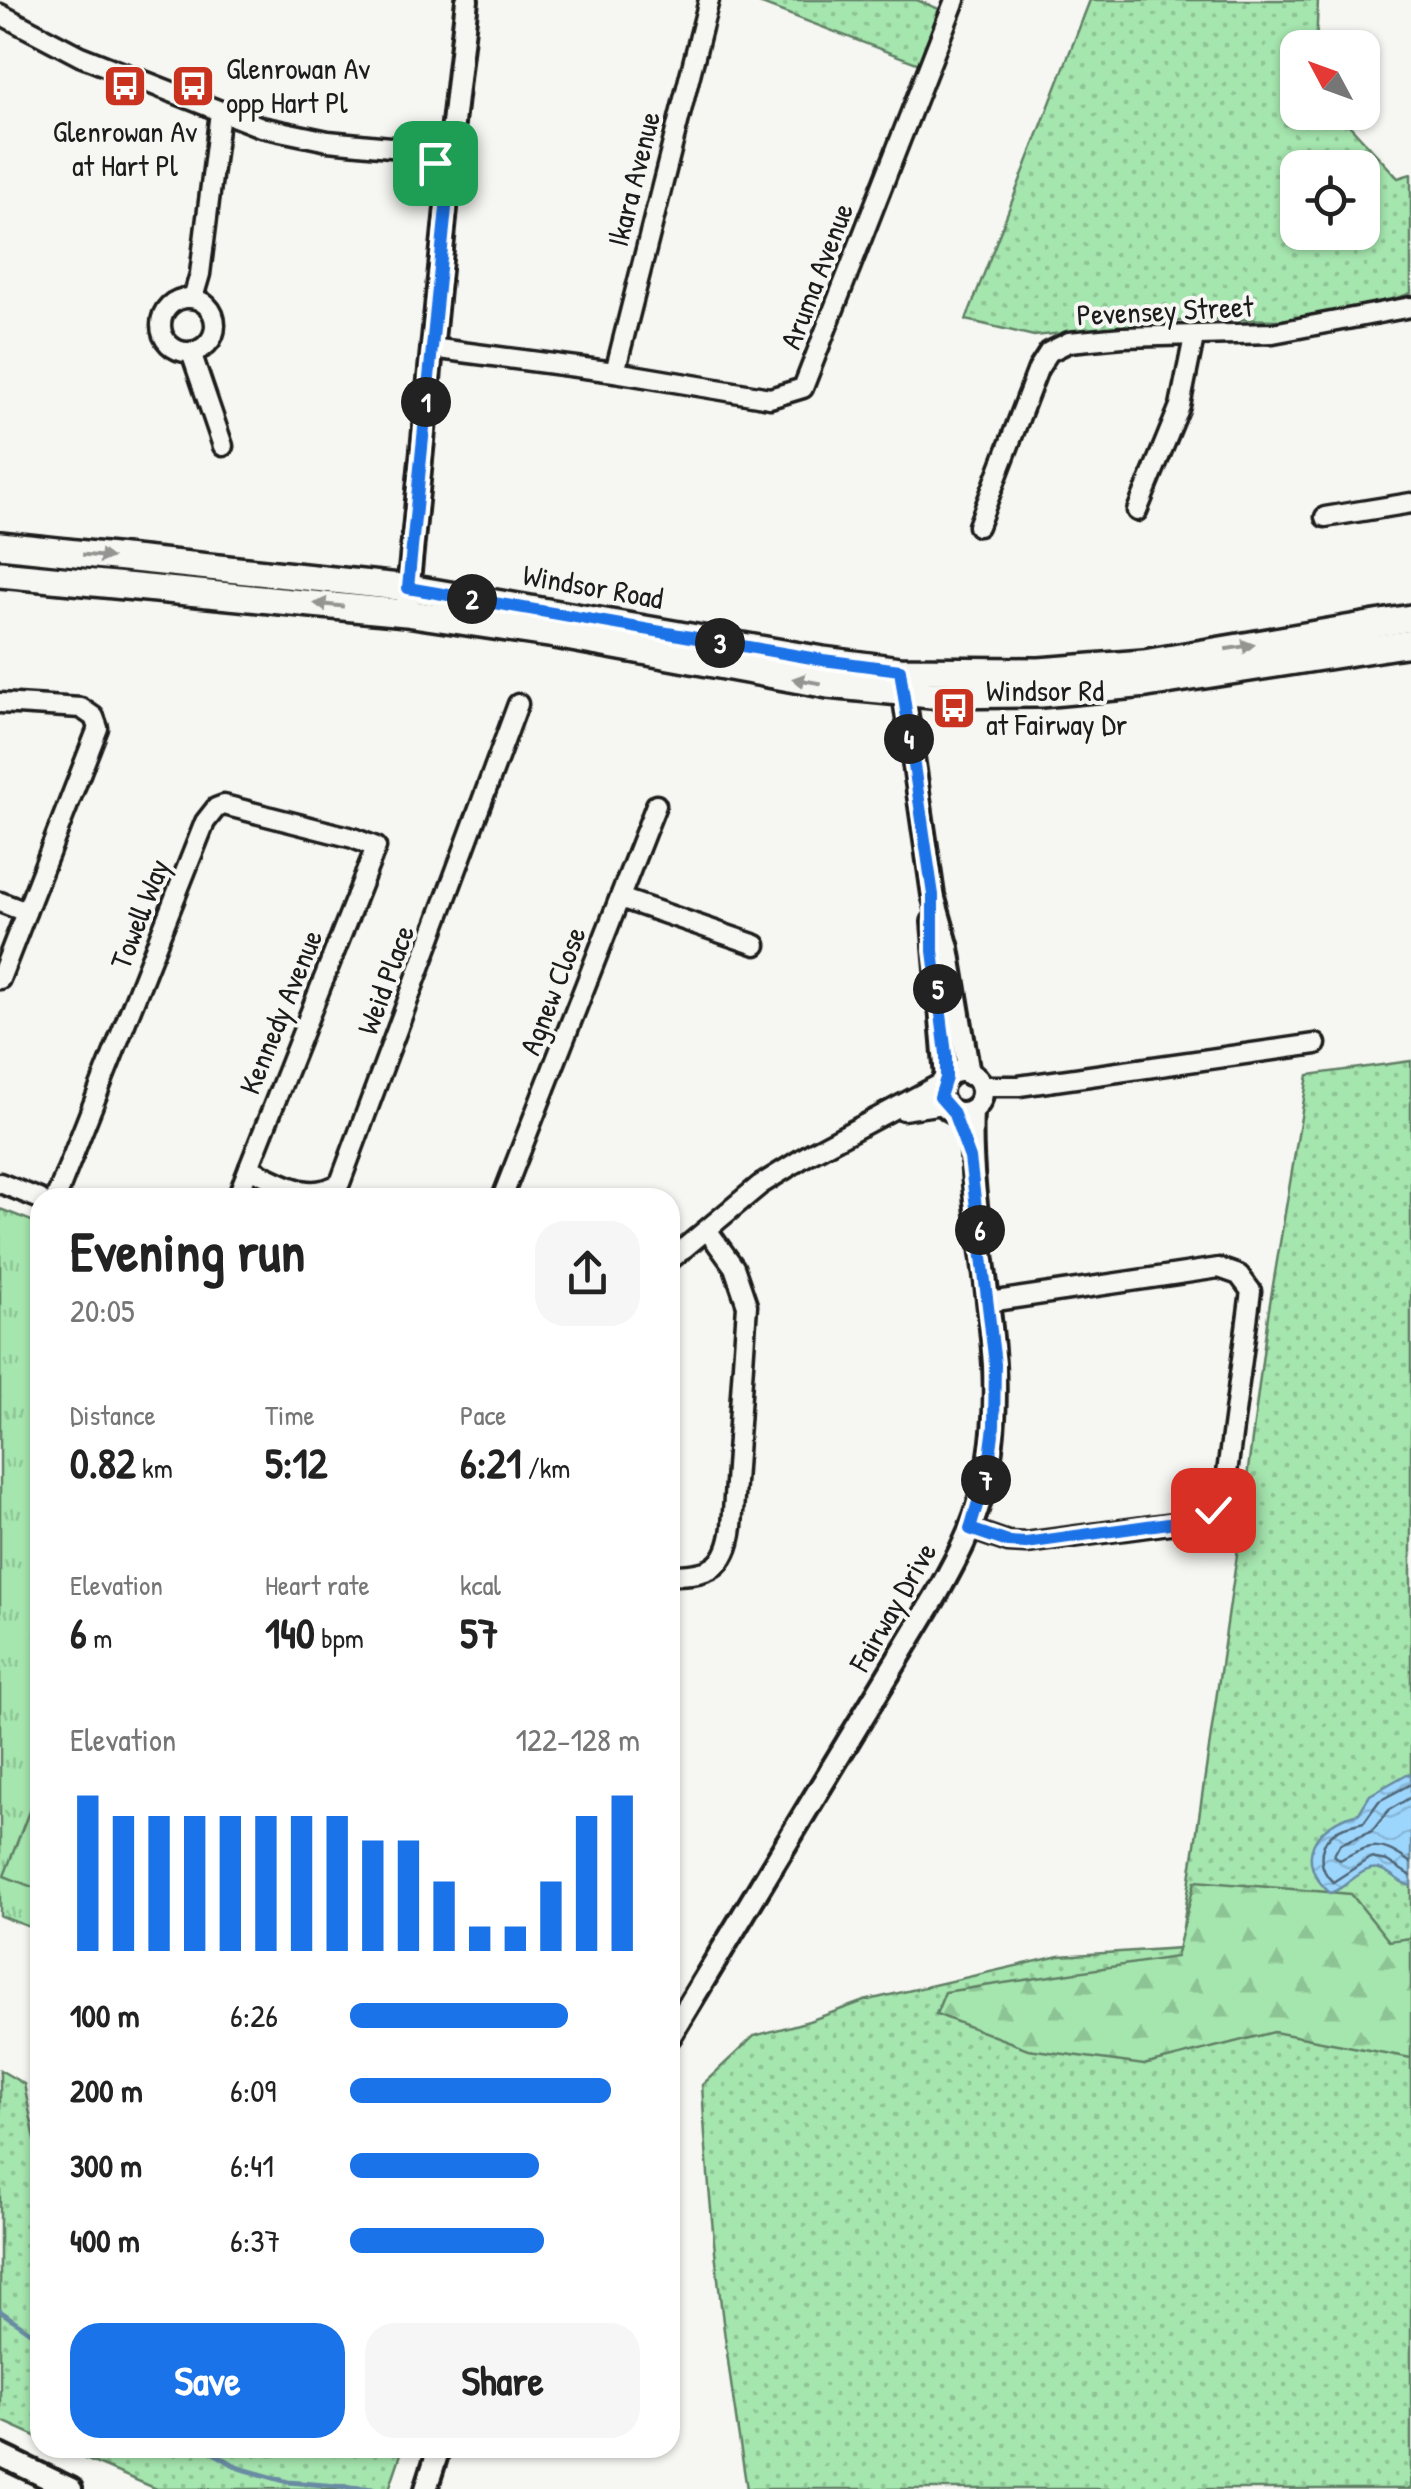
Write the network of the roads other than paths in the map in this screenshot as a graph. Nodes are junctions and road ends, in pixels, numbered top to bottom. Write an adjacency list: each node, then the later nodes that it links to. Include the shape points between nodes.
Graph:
1 (466, 0): 6 (street)
2 (708, 0): 12 (street, Ikara Avenue)
3 (955, 0): 12 (street, Aruma Avenue, via 803,388 770,398)
4 (2, 22): 5 (street)
5 (220, 112): 6 (street, via 289,134); 7 (street)
6 (442, 146): 10 (street, via 460,153 450,168)
7 (193, 298): 11 (street, via 213,313 215,330 206,345); 11 (street, via 177,300 162,319 168,343)
8 (1411, 306): 9 (street, Pevensey Street, via 1273,333)
9 (1194, 336): 15 (street, via 1180,406); 17 (street, Pevensey Street, via 1068,342 1048,352)
10 (431, 348): 12 (street, Aruma Avenue); 20 (street)
11 (190, 352): 13 (street)
12 (614, 372)
13 (223, 446)
14 (1411, 503): 16 (street)
15 (1138, 511)
16 (1325, 517)
17 (978, 526)
18 (0, 545): 20 (main road, Windsor Road, one-way to 20)
19 (0, 574): 20 (main road, Windsor Road, one-way to 19)
20 (407, 601): 23 (main road, Windsor Road, via 828,685)
21 (1411, 618): 23 (main road, Windsor Road, one-way to 21, via 1144,663)
22 (1411, 642): 23 (main road, Windsor Road, via 1040,694 931,695)
23 (902, 681): 34 (street, Fairway Drive, via 933,895 933,951)
24 (0, 704): 30 (street, via 81,708 98,728)
25 (518, 704): 40 (street, Weid Place, via 340,1183)
26 (656, 805): 28 (street, Agnew Close)
27 (376, 847): 35 (street, Kennedy Avenue); 37 (street, Towell Way, via 232,806 210,814)
28 (620, 898): 31 (street); 41 (street, Agnew Close)
29 (0, 902): 30 (street)
30 (26, 912): 32 (street)
31 (756, 945)
32 (0, 979)
33 (1316, 1044): 34 (street)
34 (961, 1093): 43 (street, via 892,1112 811,1152); 45 (street, Fairway Drive)
35 (249, 1168): 38 (street, Kennedy Avenue); 39 (street, Weid Place)
36 (0, 1183): 42 (street)
37 (60, 1188)
38 (241, 1188)
39 (297, 1188)
40 (331, 1188)
41 (506, 1188)
42 (30, 1195)
43 (708, 1231): 44 (street); 47 (street, via 734,1268 747,1304 730,1544 714,1568)
44 (680, 1252)
45 (989, 1302): 46 (street, Fairway Drive, via 994,1426); 46 (street, via 1219,1268 1239,1274 1252,1291 1226,1488 1213,1510 1190,1520 1026,1543)
46 (970, 1529): 48 (street, Fairway Drive)
47 (680, 1575)
48 (680, 2019)
49 (0, 2455): 51 (street)
50 (436, 2458): 52 (street)
51 (72, 2489)
52 (426, 2489)

